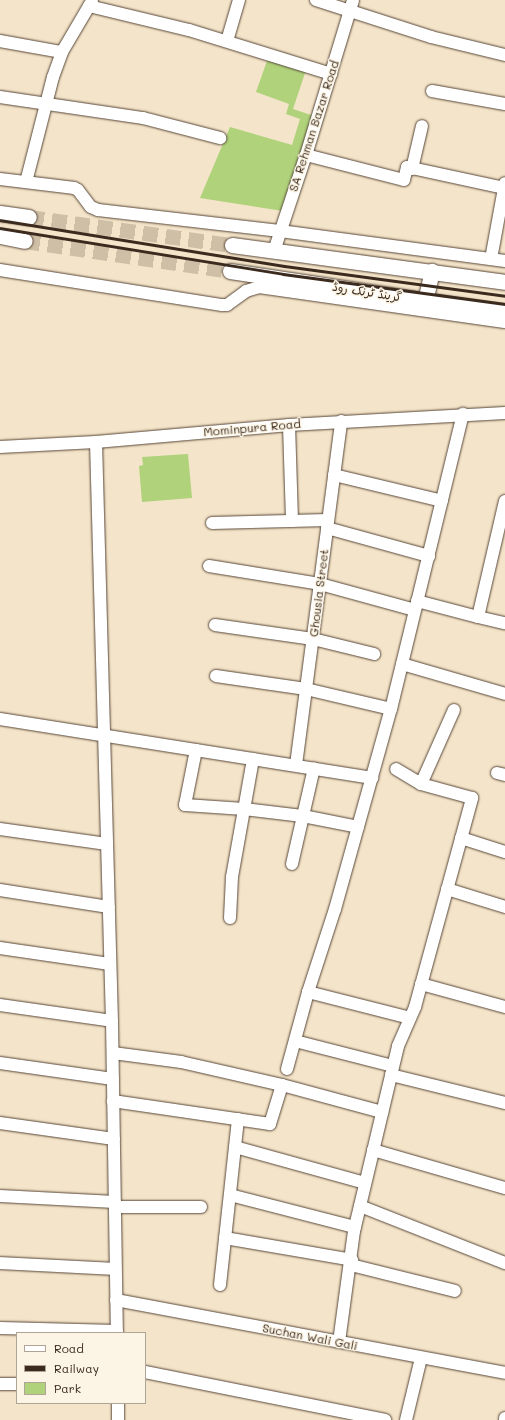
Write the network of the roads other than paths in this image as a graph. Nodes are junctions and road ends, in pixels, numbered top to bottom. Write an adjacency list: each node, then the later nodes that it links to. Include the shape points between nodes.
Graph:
1 (239, 0): 6 (street)
2 (316, 0): 4 (street)
3 (91, 3): 6 (street); 7 (street)
4 (351, 5): 8 (street, via 431,37); 9 (street, SA Rehman Bazar Road)
5 (0, 41): 7 (street)
6 (227, 41): 9 (street)
7 (62, 52): 12 (street)
8 (505, 55)
9 (331, 74): 16 (street, SA Rehman Bazar Road)
10 (432, 91): 13 (street)
11 (0, 97): 12 (street)
12 (46, 103): 15 (street, via 143,118); 19 (street)
13 (505, 104)
14 (422, 126): 17 (street)
15 (220, 138)
16 (306, 155): 17 (street, via 404,180 407,167); 23 (street, SA Rehman Bazar Road)
17 (412, 169): 20 (street)
18 (0, 179): 19 (street)
19 (26, 182): 23 (street, via 76,188 91,207 98,210)
20 (504, 185): 28 (street)
21 (0, 213): 22 (main road)
22 (29, 217)
23 (280, 231): 27 (street, SA Rehman Bazar Road); 28 (street)
24 (0, 236): 25 (main road)
25 (25, 241)
26 (232, 245): 27 (main road)
27 (274, 251): 32 (main road)
28 (491, 259): 29 (street)
29 (505, 261)
30 (0, 270): 36 (street, via 222,306 228,305 246,291 259,287)
31 (230, 271): 34 (main road, گرینڈ ٹرنک روڈ)
32 (432, 271): 33 (main road); 34 (main road)
33 (505, 282)
34 (425, 301): 35 (main road, گرینڈ ٹرنک روڈ)
35 (505, 312)
36 (505, 322)
37 (505, 413): 38 (street, Mominpura Road)
38 (463, 414): 39 (street, Mominpura Road); 44 (street)
39 (341, 421): 40 (street, Mominpura Road); 43 (street, Ghousia Street)
40 (289, 425): 41 (street, Mominpura Road); 46 (street)
41 (96, 442): 42 (street, Mominpura Road); 65 (street)
42 (0, 447)
43 (334, 475): 44 (street); 48 (street, Ghousia Street)
44 (442, 500): 49 (street)
45 (505, 501): 53 (street)
46 (292, 521): 47 (street); 48 (street)
47 (212, 523)
48 (328, 524): 49 (street); 51 (street, Ghousia Street)
49 (429, 556): 52 (street)
50 (209, 566): 51 (street)
51 (320, 584): 52 (street); 56 (street, Ghousia Street)
52 (416, 606): 53 (street); 58 (street)
53 (478, 617): 54 (street)
54 (505, 623)
55 (215, 624): 56 (street)
56 (313, 639): 57 (street); 60 (street, Ghousia Street)
57 (374, 654)
58 (402, 664): 61 (street); 62 (street)
59 (216, 676): 60 (street)
60 (306, 689): 62 (street); 68 (street, Ghousia Street)
61 (505, 694)
62 (391, 709): 71 (street)
63 (454, 710): 72 (street)
64 (0, 719): 65 (street)
65 (104, 735): 66 (street); 78 (street)
66 (196, 750): 67 (street); 73 (street, via 185,805)
67 (253, 759): 68 (street); 73 (street)
68 (296, 766): 69 (street)
69 (314, 768): 71 (street); 74 (street)
70 (396, 769): 72 (street)
71 (372, 778): 75 (street)
72 (421, 784): 77 (street, via 472,798)
73 (244, 809): 74 (street); 85 (street, via 232,877)
74 (303, 816): 75 (street); 80 (street)
75 (358, 827): 89 (street)
76 (0, 829): 78 (street)
77 (461, 838): 79 (street); 81 (street)
78 (107, 844): 83 (street)
79 (505, 852)
80 (292, 864)
81 (447, 889): 84 (street); 88 (street)
82 (0, 890): 83 (street)
83 (109, 907): 87 (street)
84 (505, 907)
85 (230, 918)
86 (0, 948): 87 (street)
87 (110, 964): 93 (street)
88 (421, 984): 91 (street); 92 (street)
89 (308, 992): 92 (street); 94 (street)
90 (0, 1005): 93 (street)
91 (505, 1007)
92 (410, 1018): 98 (street, via 398,1046)
93 (112, 1021): 95 (street)
94 (294, 1041): 97 (street); 98 (street)
95 (113, 1053): 99 (street); 100 (street, via 181,1062)
96 (0, 1063): 99 (street)
97 (287, 1069)
98 (392, 1070): 102 (street); 103 (street)
99 (113, 1080): 101 (street)
100 (282, 1085): 103 (street); 104 (street, via 270,1124)
101 (113, 1101): 104 (street); 106 (street)
102 (505, 1103)
103 (382, 1112): 108 (street)
104 (238, 1119): 107 (street)
105 (0, 1123): 106 (street)
106 (114, 1139): 113 (street)
107 (235, 1147): 109 (street); 111 (street)
108 (373, 1150): 109 (street); 110 (street)
109 (366, 1183): 114 (street)
110 (505, 1188)
111 (230, 1195): 116 (street); 117 (street)
112 (0, 1196): 113 (street)
113 (115, 1205): 115 (street); 121 (street)
114 (360, 1206): 116 (street); 120 (street)
115 (201, 1207)
116 (355, 1227): 118 (street)
117 (225, 1238): 118 (street); 122 (street)
118 (351, 1262): 123 (street); 127 (street)
119 (0, 1263): 121 (street)
120 (505, 1263)
121 (115, 1269): 124 (street)
122 (220, 1285)
123 (455, 1291)
124 (116, 1300): 126 (street); 127 (street, Suchan Wali Gali)
125 (0, 1328): 126 (street)
126 (116, 1332)
127 (339, 1342): 128 (street, Suchan Wali Gali)
128 (421, 1358): 130 (street, Suchan Wali Gali); 136 (street)
129 (146, 1372): 135 (street)
130 (505, 1373)
131 (0, 1384): 132 (street)
132 (16, 1384)
133 (118, 1404): 134 (street)
134 (118, 1420)
135 (385, 1420)
136 (406, 1420)

